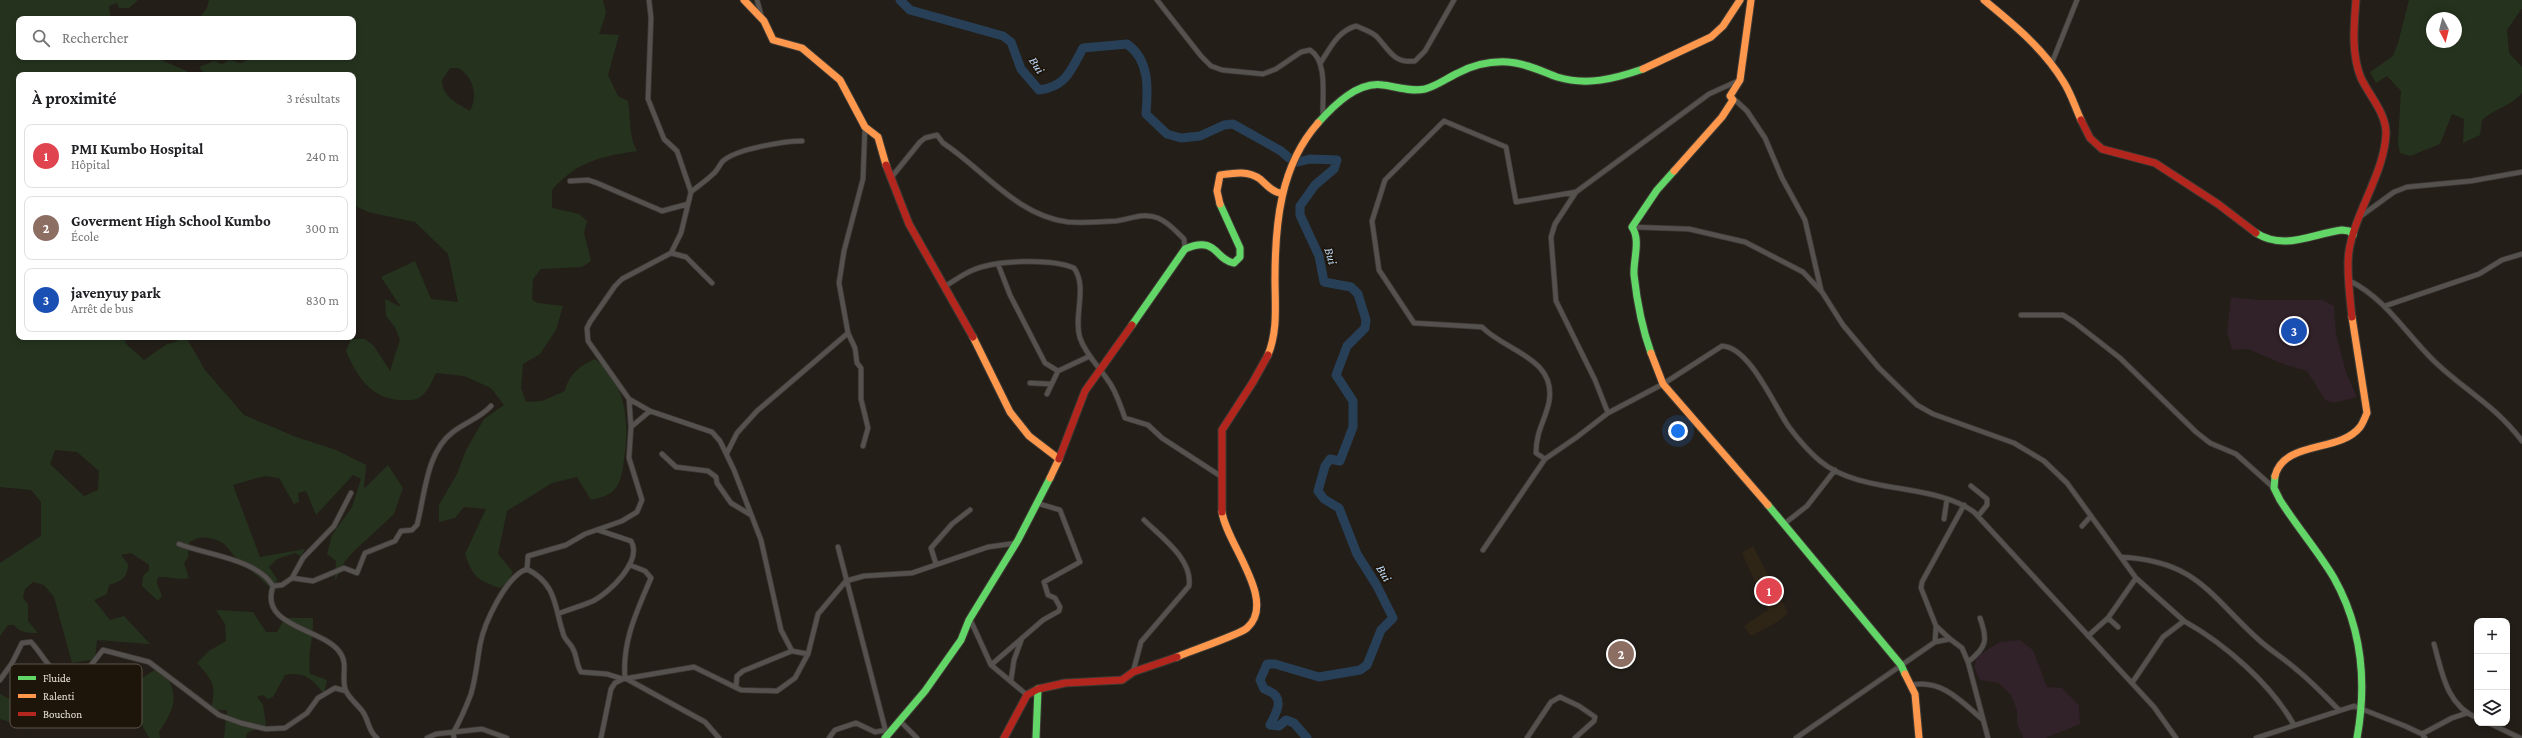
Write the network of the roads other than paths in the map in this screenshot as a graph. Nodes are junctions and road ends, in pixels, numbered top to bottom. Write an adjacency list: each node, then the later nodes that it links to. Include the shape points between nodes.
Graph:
1 (649, 0): 22 (street, via 651,18 648,99 664,139 677,151)
2 (744, 0): 11 (main road)
3 (757, 0): 11 (street)
4 (1157, 0): 12 (street, via 1211,66 1222,70 1263,74 1276,69 1301,52 1310,50 1318,54)
5 (1454, 0): 12 (street, via 1425,51 1415,61 1398,60 1376,36 1356,26 1347,29 1335,40)
6 (1740, 0): 16 (main road, via 1724,26 1711,37 1617,78 1584,82 1560,78 1515,63 1477,64 1463,68 1426,89 1417,91 1378,84 1364,88 1351,94)
7 (1751, 0): 14 (main road)
8 (1984, 0): 13 (main road, via 2005,16)
9 (2077, 0): 13 (street)
10 (2356, 0): 26 (main road, via 2353,31 2356,63 2381,114 2386,139)
11 (764, 21): 17 (main road, via 773,40 802,48 817,58 840,80)
12 (1321, 62): 16 (street)
13 (2051, 66): 28 (main road, via 2063,82 2087,132 2102,150 2112,154 2141,156 2218,204 2255,232 2272,240 2296,242 2342,230)
14 (1740, 80): 15 (main road); 23 (street, via 1709,94)
15 (1730, 96): 27 (main road, via 1733,100 1722,117 1657,190); 38 (street, via 1746,111 1765,138 1782,178 1805,220)
16 (1323, 115): 24 (main road, via 1298,148)
17 (866, 127): 20 (main road, via 878,137); 41 (street, via 863,178 844,251 839,283)
18 (802, 141): 22 (street, via 771,143 758,149 741,152 723,161 712,175)
19 (2522, 172): 26 (street, via 2471,181 2407,187 2394,192)
20 (890, 179): 29 (street, via 920,142 938,135 943,143 984,177 1016,201 1043,214 1077,222 1117,221 1146,215 1165,222); 37 (main road, via 909,224)
21 (570, 181): 25 (street, via 597,183 662,212)
22 (691, 192): 25 (street)
23 (1576, 192): 52 (street, via 1555,224 1551,237 1556,301 1595,380); 59 (street, via 1516,202 1506,147 1444,121 1385,180 1372,221 1379,270 1414,323 1482,327 1491,337 1520,351 1536,363 1548,380 1549,401 1538,432 1536,453)
24 (1280, 193): 30 (main road, via 1269,189 1255,176 1237,172 1220,175 1216,182 1217,195 1240,248 1240,257 1234,263 1228,262 1215,248); 61 (main road, via 1274,278 1276,323 1272,345 1263,366 1240,404 1229,415 1221,433)
25 (688, 204): 32 (street, via 681,233)
26 (2359, 217): 28 (main road)
27 (1632, 227): 38 (street, via 1689,230 1745,242 1803,272); 47 (main road, via 1636,233 1634,273 1638,303 1645,336)
28 (2353, 235): 35 (main road)
29 (1184, 239): 30 (street); 31 (street)
30 (1196, 244): 31 (main road)
31 (1185, 249): 43 (main road)
32 (671, 253): 36 (street, via 686,258); 49 (street, via 622,279 597,309 587,328 588,341)
33 (2522, 254): 39 (street, via 2502,260 2478,274)
34 (998, 264): 37 (street, via 973,270); 42 (street, via 1056,262 1074,268 1079,279 1079,333); 44 (street, via 1010,296 1045,363)
35 (2350, 281): 39 (street, via 2368,290); 63 (main road, via 2356,349 2367,407 2365,419 2357,431 2334,444 2293,455 2283,462 2276,472)
36 (712, 283)
37 (944, 287): 58 (main road, via 982,353 1010,412 1028,436)
38 (1822, 292): 71 (street, via 1840,320 1891,382 1917,404 1934,414 2014,442 2044,461 2067,483)
39 (2385, 306): 54 (street, via 2433,360 2503,417)
40 (2021, 315): 63 (street, via 2063,315 2074,322 2120,358 2210,444 2236,454)
41 (848, 333): 55 (street, via 855,348 857,363 861,368 861,399 868,428); 56 (street, via 757,411 738,433)
42 (1090, 356): 43 (street); 44 (street)
43 (1098, 370): 58 (main road, via 1085,391); 61 (street, via 1113,388 1125,418 1148,425 1162,438)
44 (1058, 371): 46 (street)
45 (1030, 383): 46 (street)
46 (1050, 384): 48 (street)
47 (1663, 384): 52 (street); 60 (street, via 1722,346 1730,346 1744,358 1789,427 1810,452); 74 (main road)
48 (1047, 394)
49 (629, 399): 51 (street); 53 (street)
50 (492, 406): 85 (street, via 483,415 453,431 443,441 426,482 417,525 412,530 401,531 395,541 367,551 357,573 344,568 313,581)
51 (650, 410): 53 (street); 56 (street, via 712,432)
52 (1608, 413): 59 (street)
53 (631, 427): 76 (street, via 629,458 641,492 641,506 637,512 622,521)
54 (2522, 441)
55 (863, 446)
56 (727, 453): 69 (street)
57 (662, 454): 69 (street, via 676,466 693,467 712,474 731,503)
58 (1059, 459): 66 (main road)
59 (1544, 459): 80 (street)
60 (1835, 470): 65 (street, via 1878,485); 74 (street, via 1807,506)
61 (1222, 477): 110 (main road, via 1224,521 1234,550 1256,591 1254,621 1247,628 1194,651)
62 (1971, 486): 70 (street, via 1987,499 1987,505)
63 (2274, 488): 120 (main road, via 2334,580 2349,609 2362,663)
64 (351, 493): 85 (street, via 334,526 303,558)
65 (1947, 500): 67 (street); 72 (street)
66 (1040, 504): 77 (main road); 97 (street, via 1060,510 1080,562 1047,578 1044,585 1048,594 1058,602 1059,611 1043,620)
67 (1964, 505): 70 (street); 94 (street, via 1922,582 1922,595)
68 (970, 510): 82 (street, via 952,524 931,548)
69 (751, 515): 101 (street, via 761,540 781,630)
70 (1978, 516): 96 (street)
71 (2091, 516): 75 (street); 81 (street)
72 (1944, 519)
73 (1144, 520): 110 (street, via 1179,554 1190,578 1189,586 1141,642)
74 (1784, 524): 109 (main road)
75 (2082, 526)
76 (598, 530): 83 (street, via 631,541 634,548); 84 (street, via 558,548 528,556)
77 (1018, 543): 82 (street, via 988,547); 92 (main road)
78 (179, 544): 88 (street, via 234,560 267,576)
79 (838, 547): 87 (street)
80 (1483, 550)
81 (2121, 557): 86 (street); 121 (street, via 2143,558 2176,568 2204,584 2259,641 2297,669)
82 (936, 564): 87 (street, via 904,574 864,576)
83 (630, 565): 89 (street, via 600,597); 111 (street, via 645,571 651,578 627,640 624,652)
84 (528, 569): 89 (street, via 549,587); 129 (street, via 519,572 489,619 480,645 478,668 471,694)
85 (292, 578): 88 (street, via 282,585)
86 (2136, 578): 91 (street); 93 (street)
87 (846, 581): 102 (street, via 818,614); 128 (street)
88 (273, 586): 118 (street, via 270,598 273,610 293,625 329,642 339,650 346,670)
89 (558, 614): 111 (street, via 565,638 573,649 576,665 581,672)
90 (1980, 618): 103 (street, via 1986,639 1984,646)
91 (2108, 618): 95 (street); 96 (street)
92 (970, 619): 107 (street); 125 (main road, via 961,639)
93 (2184, 621): 114 (street, via 2162,637); 126 (street, via 2204,632 2232,654 2279,701)
94 (1936, 626): 98 (street); 99 (street)
95 (2118, 627)
96 (2088, 636): 114 (street)
97 (1022, 638): 107 (street); 113 (street, via 1014,660)
98 (1950, 639): 99 (street); 103 (street, via 1962,648)
99 (1935, 642): 109 (street)
100 (2434, 644): 122 (street, via 2448,692)
101 (792, 651): 102 (street); 116 (street, via 743,671 737,676)
102 (808, 654): 116 (street, via 795,678 777,691 740,690)
103 (1968, 662): 124 (street)
104 (11, 664): 105 (street, via 22,643 31,642)
105 (48, 664)
106 (92, 664): 118 (street, via 103,650 149,662 219,715 266,729 285,728 307,713 318,698 336,688)
107 (990, 665): 113 (street)
108 (10, 666): 112 (street)
109 (1901, 666): 115 (main road); 142 (street)
110 (1133, 672): 117 (main road, via 1122,680 1065,683)
111 (624, 678): 116 (street, via 694,667); 134 (street, via 611,689); 135 (street, via 705,722)
112 (0, 680)
113 (1011, 680): 119 (street)
114 (2132, 683): 145 (street, via 2154,707)
115 (1912, 685): 124 (street, via 1936,685 1952,693); 143 (main road, via 1916,699)
116 (736, 687)
117 (1038, 689): 119 (main road); 139 (main road)
118 (346, 690): 131 (street, via 364,713 371,733)
119 (1028, 695): 138 (main road)
120 (2362, 709): 121 (street, via 2354,706); 130 (street); 147 (main road)
121 (2339, 710): 126 (street)
122 (2466, 713): 123 (street); 130 (street, via 2452,718)
123 (2474, 717)
124 (1983, 720): 144 (street)
125 (901, 722): 128 (main road); 137 (street)
126 (2294, 725): 146 (street)
127 (2495, 726): 148 (street)
128 (886, 734): 136 (street, via 856,723 835,730)
129 (454, 736): 132 (street, via 436,734); 133 (street, via 482,729)
130 (2424, 736)
131 (377, 738)
132 (428, 738)
133 (507, 738)
134 (601, 738)
135 (719, 738)
136 (829, 738)
137 (917, 738)
138 (1004, 738)
139 (1036, 738)
140 (1527, 738): 141 (street, via 1551,702 1560,697 1580,706 1595,718)
141 (1575, 738)
142 (1796, 738)
143 (1919, 738)
144 (1988, 738)
145 (2176, 738)
146 (2256, 738)
147 (2357, 738)
148 (2520, 738)

